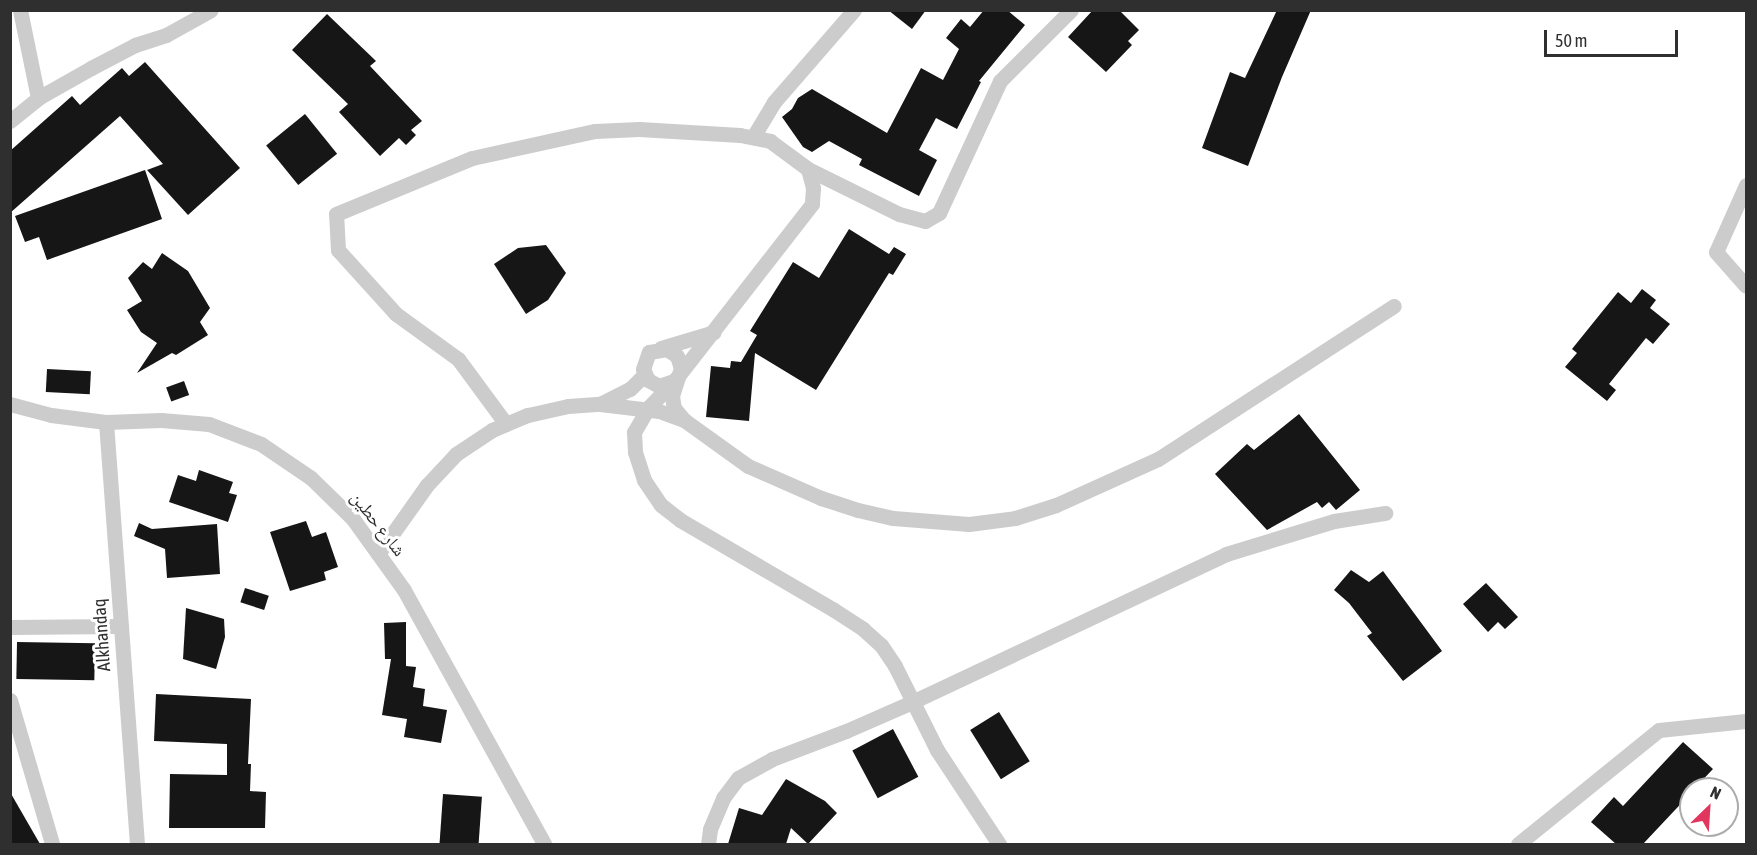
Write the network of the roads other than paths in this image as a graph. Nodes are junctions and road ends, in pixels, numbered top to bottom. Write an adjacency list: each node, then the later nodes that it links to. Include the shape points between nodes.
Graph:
1 (20, 10): 5 (street)
2 (211, 10): 5 (street, via 166,35 135,45)
3 (854, 10): 7 (street, via 774,102)
4 (1071, 10): 10 (street, via 1000,81 957,178 934,218 915,220)
5 (38, 98): 6 (street)
6 (10, 121)
7 (753, 137): 8 (street, via 770,141); 23 (street, via 639,129 595,131 472,158 336,214 338,250 396,314 458,359)
8 (808, 169): 10 (street); 11 (street)
9 (1746, 185): 12 (street, via 1716,252)
10 (858, 194): 11 (street, via 824,192)
11 (812, 204): 14 (street)
12 (1746, 286)
13 (1394, 306): 21 (street, via 1158,459 1056,506 1015,518 969,524 893,518 858,510 748,466)
14 (714, 332): 15 (street); 17 (street)
15 (661, 348): 16 (street, via 645,357); 17 (street, via 677,356 681,368)
16 (644, 375): 17 (street, via 659,386); 19 (street, via 630,389); 20 (street, via 642,391)
17 (676, 380): 20 (street); 21 (street, via 674,408)
18 (10, 404): 22 (street, شارع حطين, via 51,415)
19 (600, 404): 20 (street); 23 (street, via 568,406)
20 (648, 408): 21 (street); 29 (street, via 634,432 635,453 644,480 661,505 730,551 863,629 881,645)
21 (684, 420)
22 (106, 422): 25 (street, شارع حطين, via 161,420 209,424 261,444 311,478 353,519); 26 (street, Alkhandaq)
23 (506, 424): 25 (street, via 456,454 428,485)
24 (1385, 513): 29 (street, via 1334,521 1226,554)
25 (378, 554): 33 (street, شارع حطين, via 404,590)
26 (121, 626): 27 (street); 32 (street, Alkhandaq)
27 (10, 627)
28 (10, 700): 31 (street)
29 (912, 702): 34 (street, via 772,759 738,778 723,798); 35 (street, via 937,750)
30 (1746, 721): 36 (street, via 1659,730)
31 (52, 844)
32 (137, 844)
33 (544, 844)
34 (708, 844)
35 (999, 844)
36 (1518, 844)

